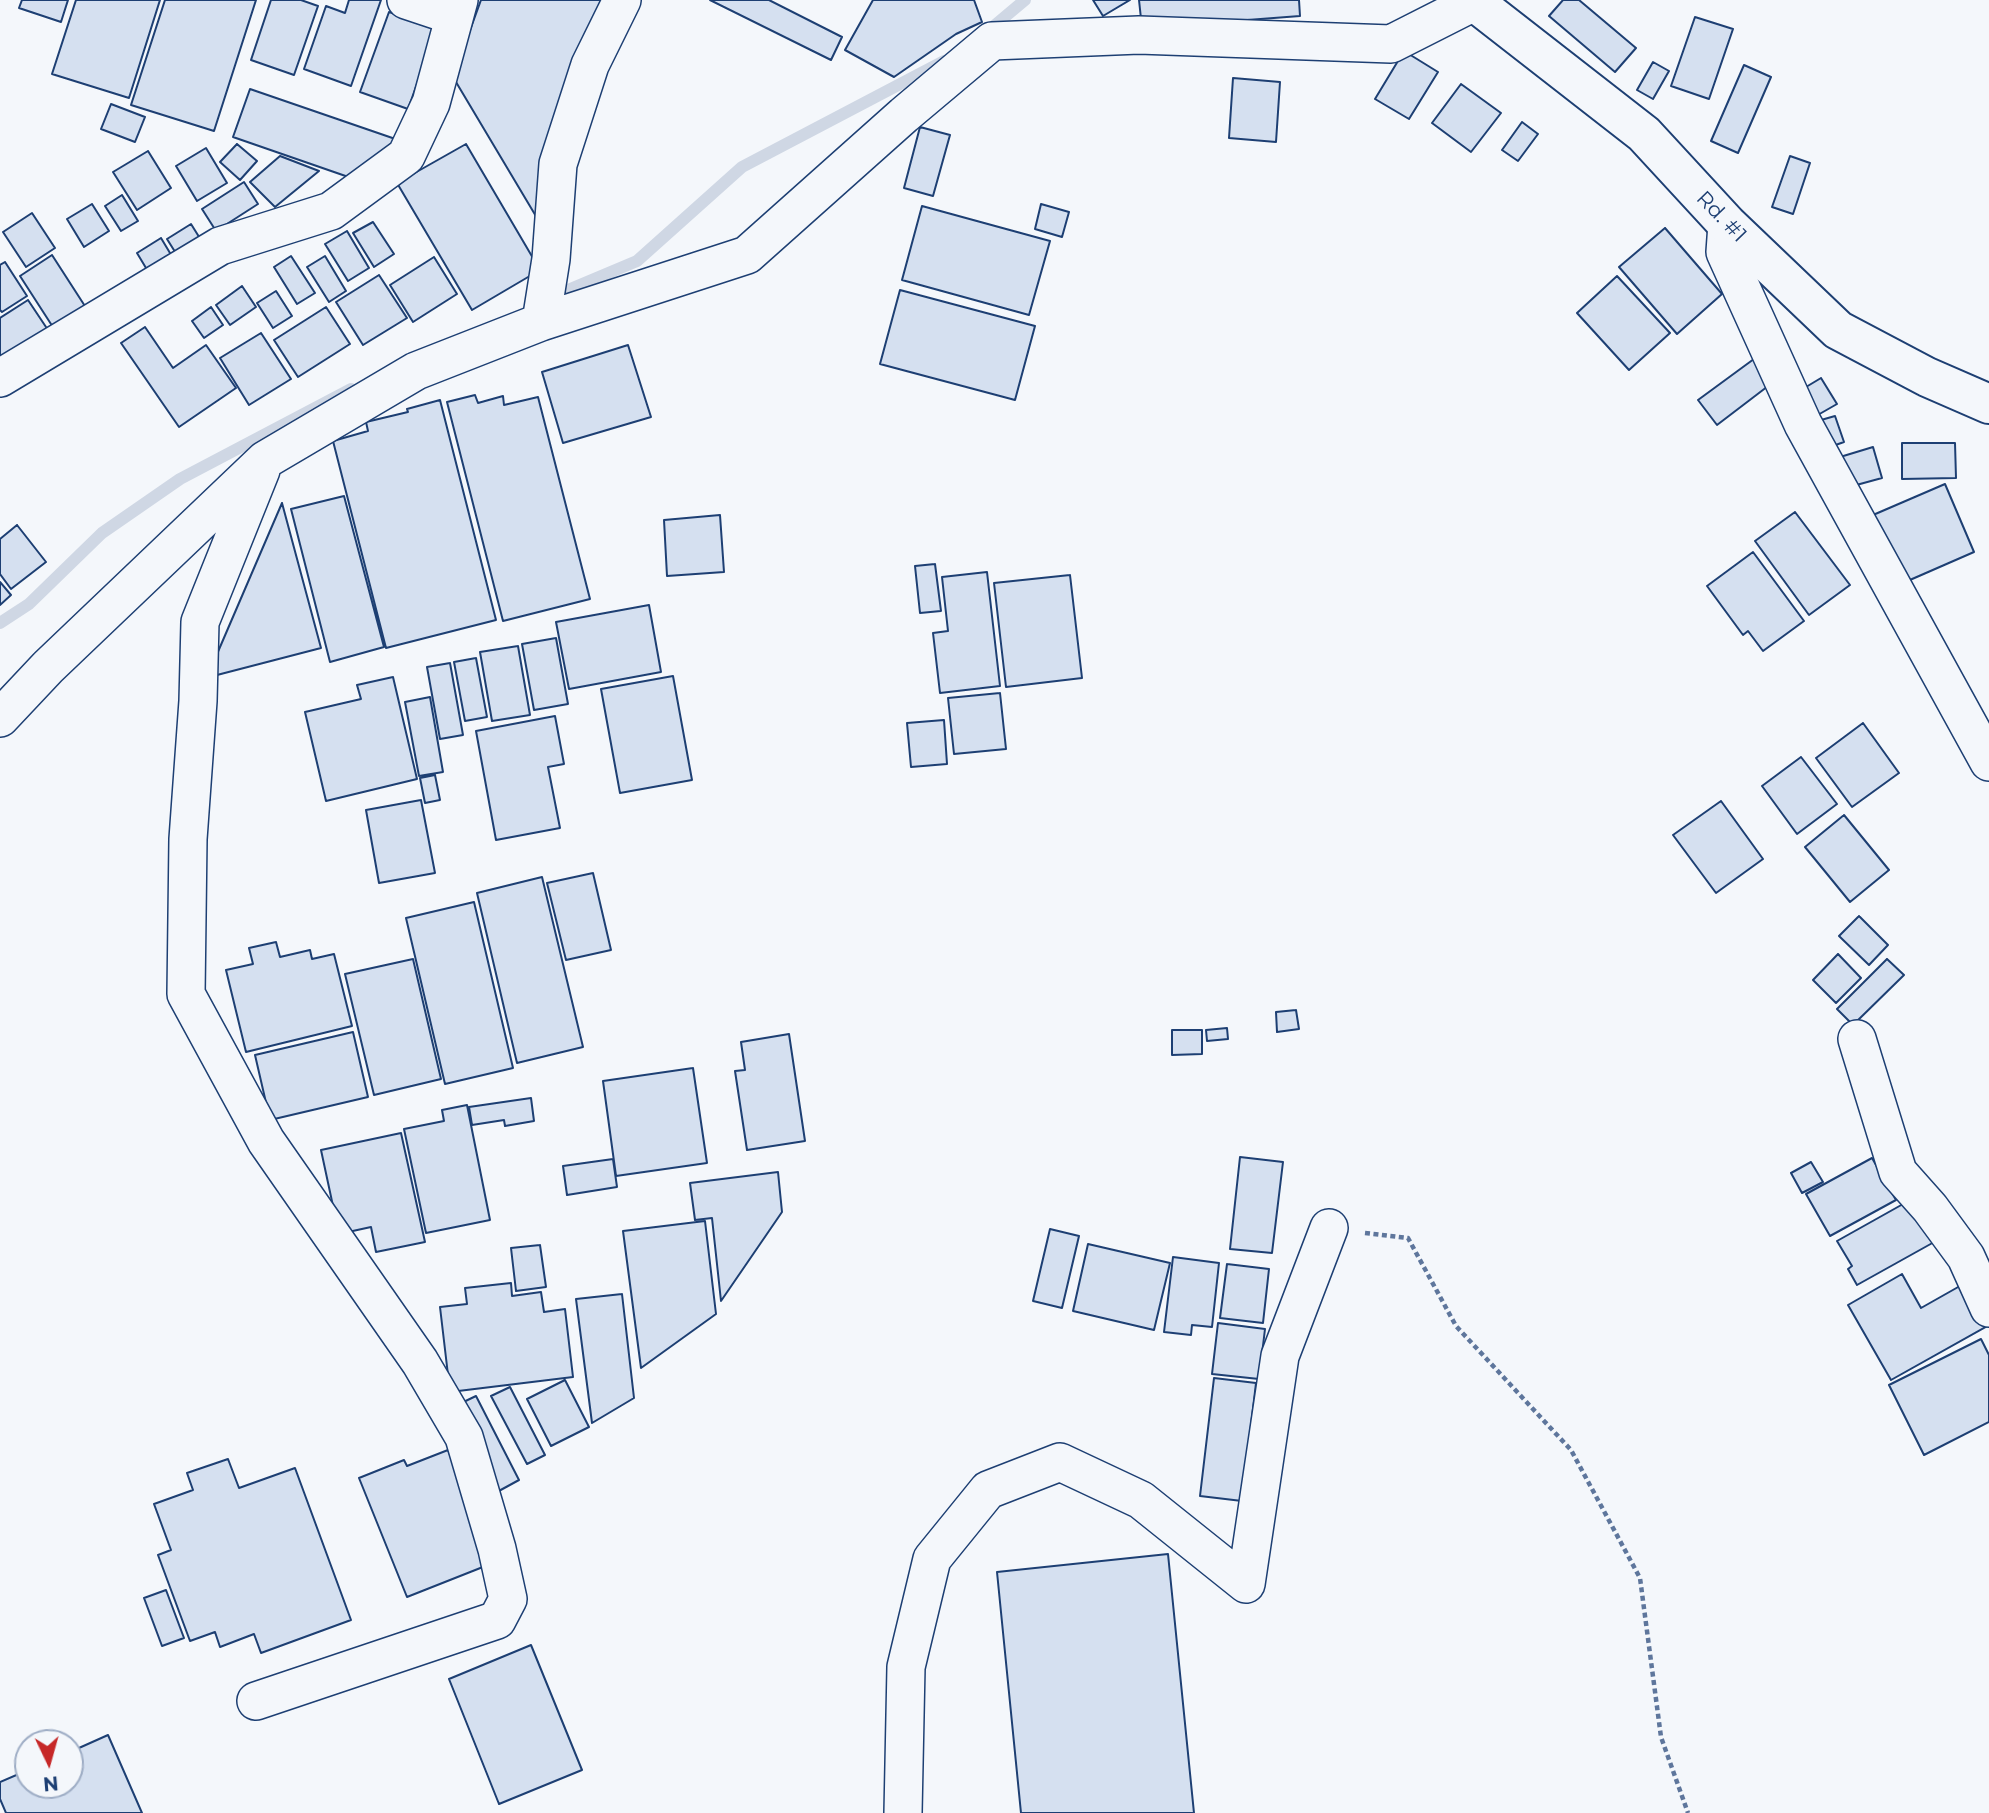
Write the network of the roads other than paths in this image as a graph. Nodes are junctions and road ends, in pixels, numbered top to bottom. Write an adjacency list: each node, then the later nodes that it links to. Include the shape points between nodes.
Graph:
1 (406, 0): 4 (street)
2 (622, 0): 6 (street, via 590,65 558,164)
3 (1473, 1): 5 (main road, Rd. #1, via 1644,134); 6 (street, via 1391,44 1139,35 992,41 747,255)
4 (457, 8): 7 (street, via 431,103 406,156 331,211 220,246)
5 (1727, 224): 8 (main road, Rd. #1, via 1838,330); 11 (street, via 1725,252 1803,424)
6 (541, 322): 9 (street, via 415,371)
7 (0, 378)
8 (1989, 404)
9 (265, 460): 10 (street); 15 (street, via 200,622 188,839 186,994 266,1141 420,1362 464,1437 508,1600 497,1620)
10 (0, 718)
11 (1989, 762)
12 (1857, 1039): 14 (street, via 1898,1172 1966,1256)
13 (1329, 1228): 16 (street, via 1280,1356 1246,1584 1141,1500 1060,1462 988,1490 932,1559 906,1667)
14 (1989, 1308)
15 (256, 1701)
16 (903, 1813)

